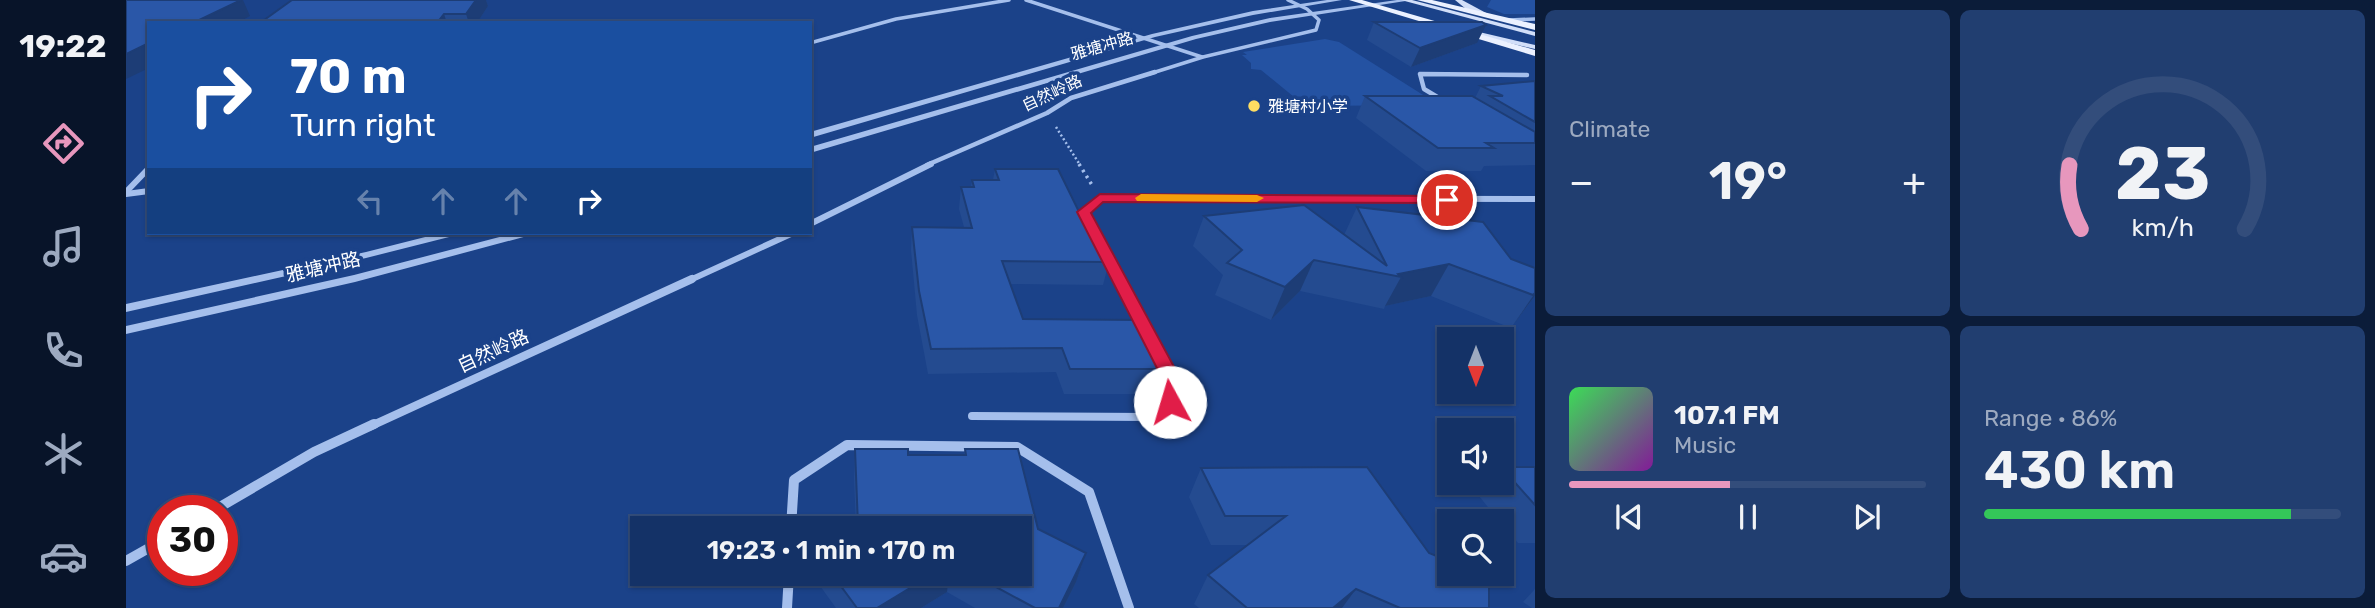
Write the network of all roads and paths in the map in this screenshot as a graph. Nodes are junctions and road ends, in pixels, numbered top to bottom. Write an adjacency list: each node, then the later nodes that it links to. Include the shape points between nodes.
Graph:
1 (1009, 0): 18 (street, via 896,19)
2 (1026, 0): 17 (street)
3 (1288, 0): 10 (street)
4 (1339, 0): 10 (street, 雅塘冲路)
5 (1353, 0): 9 (main road)
6 (1406, 0): 9 (street, 雅塘冲路); 16 (main road)
7 (1421, 0): 13 (main road)
8 (1458, 0): 13 (main road)
9 (1370, 5): 11 (street, 雅塘冲路); 12 (main road)
10 (1301, 6): 11 (street); 17 (street, 雅塘冲路)
11 (1312, 14): 19 (street, 雅塘冲路); 22 (street, 自然岭路, via 1319,20 1316,30)
12 (1409, 17): 20 (main road); 21 (main road)
13 (1503, 19): 14 (street); 15 (main road)
14 (1535, 19)
15 (1535, 27)
16 (1535, 34)
17 (1144, 38): 19 (street); 26 (street, 雅塘冲路)
18 (812, 42)
19 (1165, 45): 22 (street); 27 (street, 雅塘冲路)
20 (1535, 47)
21 (1535, 52)
22 (1203, 57): 25 (street, 自然岭路, via 1071,98)
23 (1527, 75): 24 (street, via 1420,74 1424,89)
24 (1447, 103)
25 (1047, 113): 31 (path); 34 (street, 自然岭路)
26 (812, 134)
27 (812, 149)
28 (147, 170): 30 (street)
29 (147, 191): 30 (street)
30 (126, 193)
31 (1100, 198): 32 (street); 40 (street, via 1084,212 1170,376 1170,402 1150,417)
32 (1531, 199): 33 (street)
33 (1535, 205)
34 (812, 223)
35 (444, 235): 38 (street, 雅塘冲路)
36 (519, 235): 39 (street, 雅塘冲路)
37 (789, 235): 41 (street, 自然岭路, via 314,453)
38 (126, 308)
39 (126, 330)
40 (972, 416)
41 (238, 497)
42 (792, 516): 47 (street, via 794,480 847,445 1017,447 1088,492)
43 (147, 549): 44 (street)
44 (126, 561)
45 (788, 586): 46 (street)
46 (787, 608)
47 (1129, 608)

